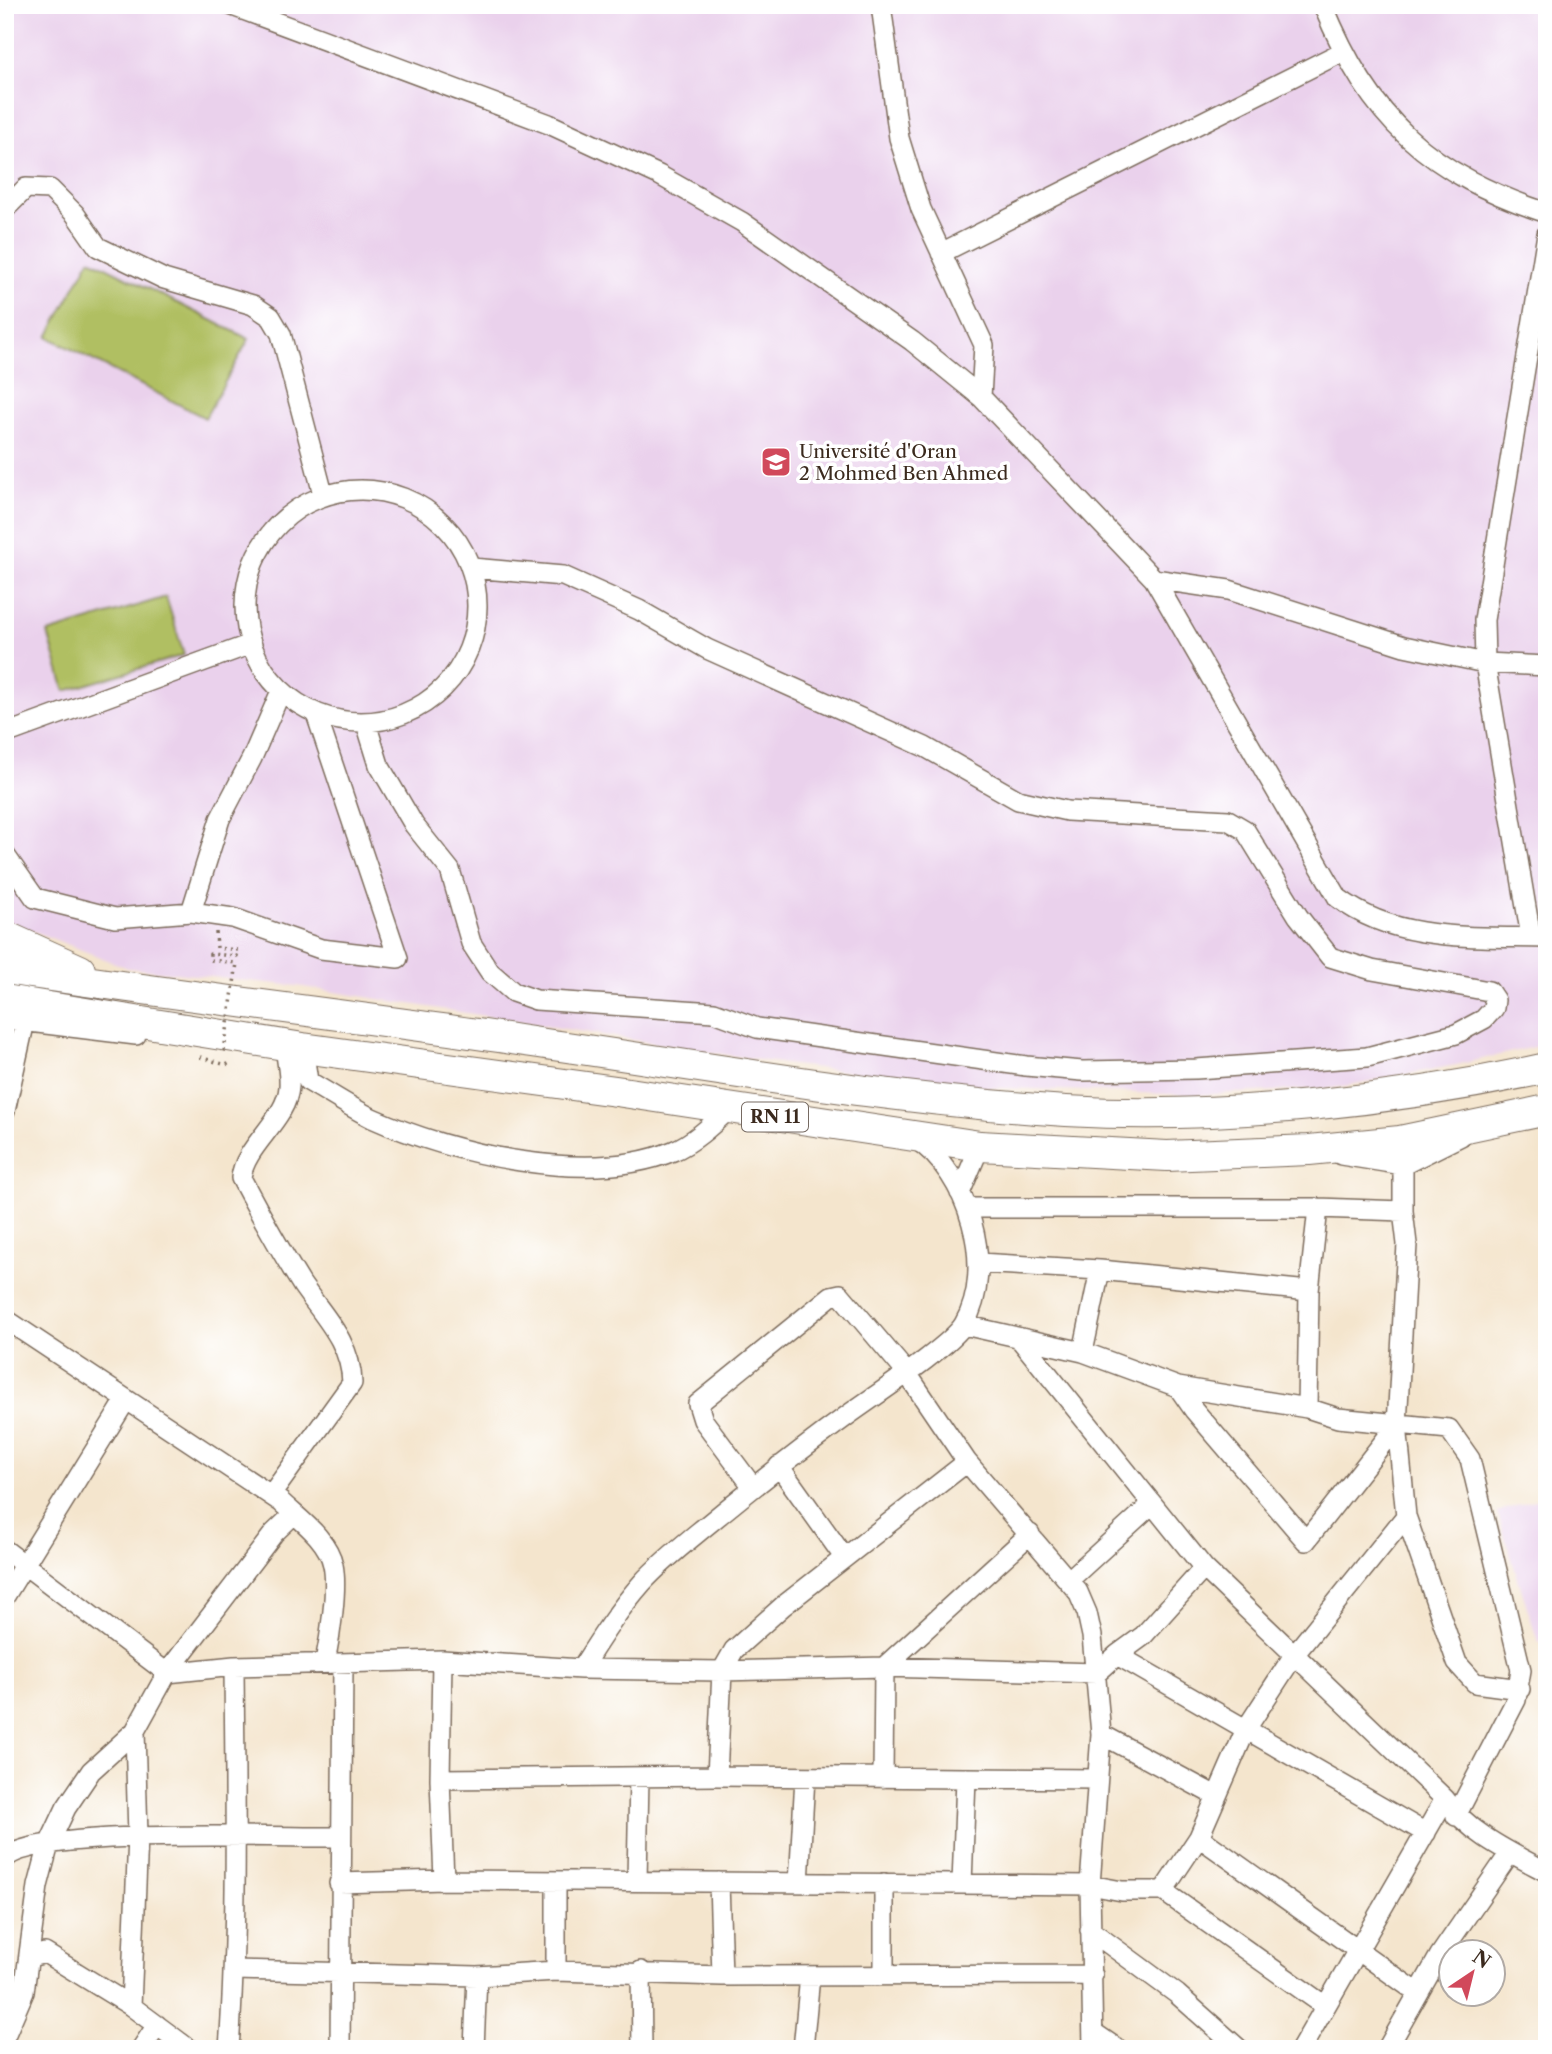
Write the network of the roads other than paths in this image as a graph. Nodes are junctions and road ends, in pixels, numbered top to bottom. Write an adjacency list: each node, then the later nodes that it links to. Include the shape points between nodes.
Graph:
1 (230, 5): 9 (street, via 524,114 659,175 818,272)
2 (881, 5): 8 (street, via 899,138 921,209)
3 (1324, 5): 4 (street)
4 (1342, 52): 6 (street, via 1396,129 1439,163 1497,197); 8 (street)
5 (5, 209): 10 (street, via 26,188 50,189 109,254 164,279 253,305 271,317 281,334)
6 (1547, 213)
7 (1547, 234): 14 (street, via 1484,620)
8 (941, 253): 9 (street, via 984,345)
9 (981, 397): 12 (street)
10 (324, 495): 11 (street, via 360,489 396,494 428,510 446,527); 13 (street, via 291,512 265,538 249,571 244,608)
11 (472, 568): 18 (street, via 478,603 474,639 458,672 433,699 401,716); 18 (street, via 563,576 718,654 925,747 1018,800 1067,811 1228,820 1245,830 1298,916 1331,957 1372,970 1489,991 1494,1008 1456,1034 1367,1057 1196,1069 1082,1071 757,1028 714,1012 536,1000 513,992 490,972 471,943 450,870 414,825 379,765)
12 (1154, 579): 14 (street, via 1229,590 1404,646); 23 (street, via 1338,898 1361,915 1391,927)
13 (251, 645): 16 (street); 19 (street)
14 (1485, 663): 15 (street); 23 (street)
15 (1547, 666)
16 (281, 691): 17 (street); 21 (street, via 220,819)
17 (316, 714): 18 (street); 21 (street, via 398,958 321,949 233,918)
18 (366, 723)
19 (5, 734)
20 (5, 855): 21 (street, via 35,898 115,918)
21 (191, 912)
22 (5, 936): 25 (highway)
23 (1539, 938)
24 (5, 969): 25 (highway, RN 11)
25 (119, 987): 30 (highway, RN 11, via 390,1021 756,1076 965,1103 1070,1111 1320,1104)
26 (5, 1000): 29 (highway, RN 11)
27 (5, 1018): 28 (street)
28 (25, 1021): 29 (street); 33 (street)
29 (294, 1051): 31 (highway, RN 11, via 616,1091); 31 (street, via 307,1081 369,1116 433,1140 529,1161 635,1162 674,1151); 57 (street, via 289,1089 271,1126 242,1164 240,1178 349,1354 352,1383)
30 (1547, 1068)
31 (728, 1110): 35 (highway, RN 11)
32 (1547, 1110): 34 (highway, RN 11)
33 (5, 1111)
34 (1476, 1125): 37 (highway, RN 11, via 1400,1141); 38 (street)
35 (908, 1135): 36 (highway, RN 11); 39 (street, via 933,1153)
36 (980, 1146): 37 (highway, RN 11, via 1167,1156); 39 (street)
37 (1309, 1150): 38 (street)
38 (1403, 1165): 41 (street)
39 (963, 1200): 40 (street); 42 (street)
40 (1318, 1208): 41 (street); 44 (street)
41 (1403, 1211): 53 (street, via 1407,1244)
42 (979, 1263): 43 (street); 46 (street)
43 (1100, 1269): 44 (street); 48 (street)
44 (1309, 1291): 52 (street)
45 (5, 1319): 51 (street)
46 (964, 1325): 47 (street); 49 (street)
47 (1019, 1338): 48 (street); 58 (street)
48 (1083, 1352): 50 (street)
49 (906, 1372): 54 (street); 55 (street); 56 (street, via 857,1311 840,1294 831,1296 698,1404 703,1420)
50 (1178, 1387): 52 (street); 53 (street, via 1306,1541)
51 (126, 1400): 57 (street); 64 (street)
52 (1307, 1408): 53 (street, via 1338,1419)
53 (1397, 1424): 60 (street); 78 (street, via 1449,1429 1469,1460 1521,1671)
54 (967, 1462): 61 (street); 63 (street)
55 (779, 1466): 56 (street); 63 (street)
56 (753, 1487): 74 (street, via 649,1575)
57 (271, 1495): 59 (street)
58 (1152, 1504): 65 (street); 66 (street)
59 (294, 1514): 71 (street, via 318,1537 333,1564); 76 (street, via 274,1533)
60 (1406, 1516): 69 (street); 78 (street, via 1457,1663 1475,1683)
61 (1030, 1534): 66 (street); 73 (street)
62 (5, 1550): 64 (street)
63 (845, 1557): 75 (street, via 747,1634)
64 (25, 1566): 67 (street); 76 (street)
65 (1204, 1568): 68 (street, via 1143,1636); 69 (street)
66 (1069, 1580): 77 (street, via 1087,1613)
67 (5, 1596)
68 (1117, 1655): 77 (street); 79 (street)
69 (1294, 1655): 79 (street); 90 (street)
70 (442, 1660): 71 (street); 74 (street); 87 (street)
71 (334, 1663): 72 (street); 93 (street)
72 (234, 1666): 76 (street); 95 (street)
73 (884, 1667): 75 (street); 77 (street); 85 (street)
74 (581, 1669): 75 (street)
75 (722, 1671): 82 (street)
76 (167, 1673): 80 (street)
77 (1097, 1673): 81 (street)
78 (1520, 1689): 90 (street)
79 (1247, 1729): 89 (street); 91 (street)
80 (135, 1731): 92 (street); 96 (street, via 91,1770)
81 (1101, 1734): 88 (street); 89 (street)
82 (717, 1776): 83 (street); 84 (street)
83 (639, 1777): 87 (street); 102 (street)
84 (805, 1777): 85 (street); 105 (street)
85 (883, 1777): 86 (street)
86 (966, 1778): 88 (street); 107 (street)
87 (440, 1779): 100 (street)
88 (1096, 1779): 108 (street)
89 (1216, 1796): 94 (street)
90 (1450, 1807): 91 (street); 97 (street)
91 (1426, 1833): 111 (street)
92 (138, 1836): 95 (street); 96 (street); 123 (street)
93 (341, 1837): 95 (street); 104 (street)
94 (1199, 1837): 109 (street); 111 (street)
95 (237, 1838): 113 (street)
96 (49, 1844): 98 (street, via 11,1852); 112 (street, via 38,1886)
97 (1510, 1853): 99 (street); 122 (street)
98 (5, 1859)
99 (1547, 1872)
100 (444, 1880): 101 (street); 104 (street)
101 (556, 1881): 102 (street); 114 (street)
102 (637, 1881): 103 (street)
103 (719, 1882): 105 (street); 120 (street)
104 (339, 1883): 116 (street)
105 (799, 1883): 106 (street)
106 (884, 1884): 107 (street); 117 (street)
107 (962, 1884): 108 (street)
108 (1090, 1885): 109 (street); 110 (street)
109 (1163, 1891): 124 (street)
110 (1090, 1930): 118 (street); 136 (street, via 1177,1994)
111 (1358, 1948): 122 (street); 124 (street)
112 (30, 1957): 123 (street, via 45,1953); 125 (street, via 24,1992)
113 (235, 1970): 116 (street); 130 (street)
114 (556, 1971): 115 (street); 119 (street)
115 (641, 1971): 120 (street); 133 (street)
116 (342, 1974): 119 (street); 131 (street)
117 (884, 1975): 118 (street); 121 (street)
118 (1093, 1975): 127 (street)
119 (477, 1976): 132 (street)
120 (722, 1976): 121 (street)
121 (810, 1976): 134 (street)
122 (1418, 1993): 138 (street)
123 (131, 2006): 126 (street)
124 (1325, 2006): 137 (street)
125 (7, 2025)
126 (157, 2025): 128 (street); 129 (street)
127 (1093, 2041): 135 (street)
128 (141, 2049)
129 (189, 2049)
130 (229, 2049)
131 (340, 2049)
132 (474, 2049)
133 (642, 2049)
134 (803, 2049)
135 (1118, 2049)
136 (1239, 2049)
137 (1301, 2049)
138 (1387, 2049)

